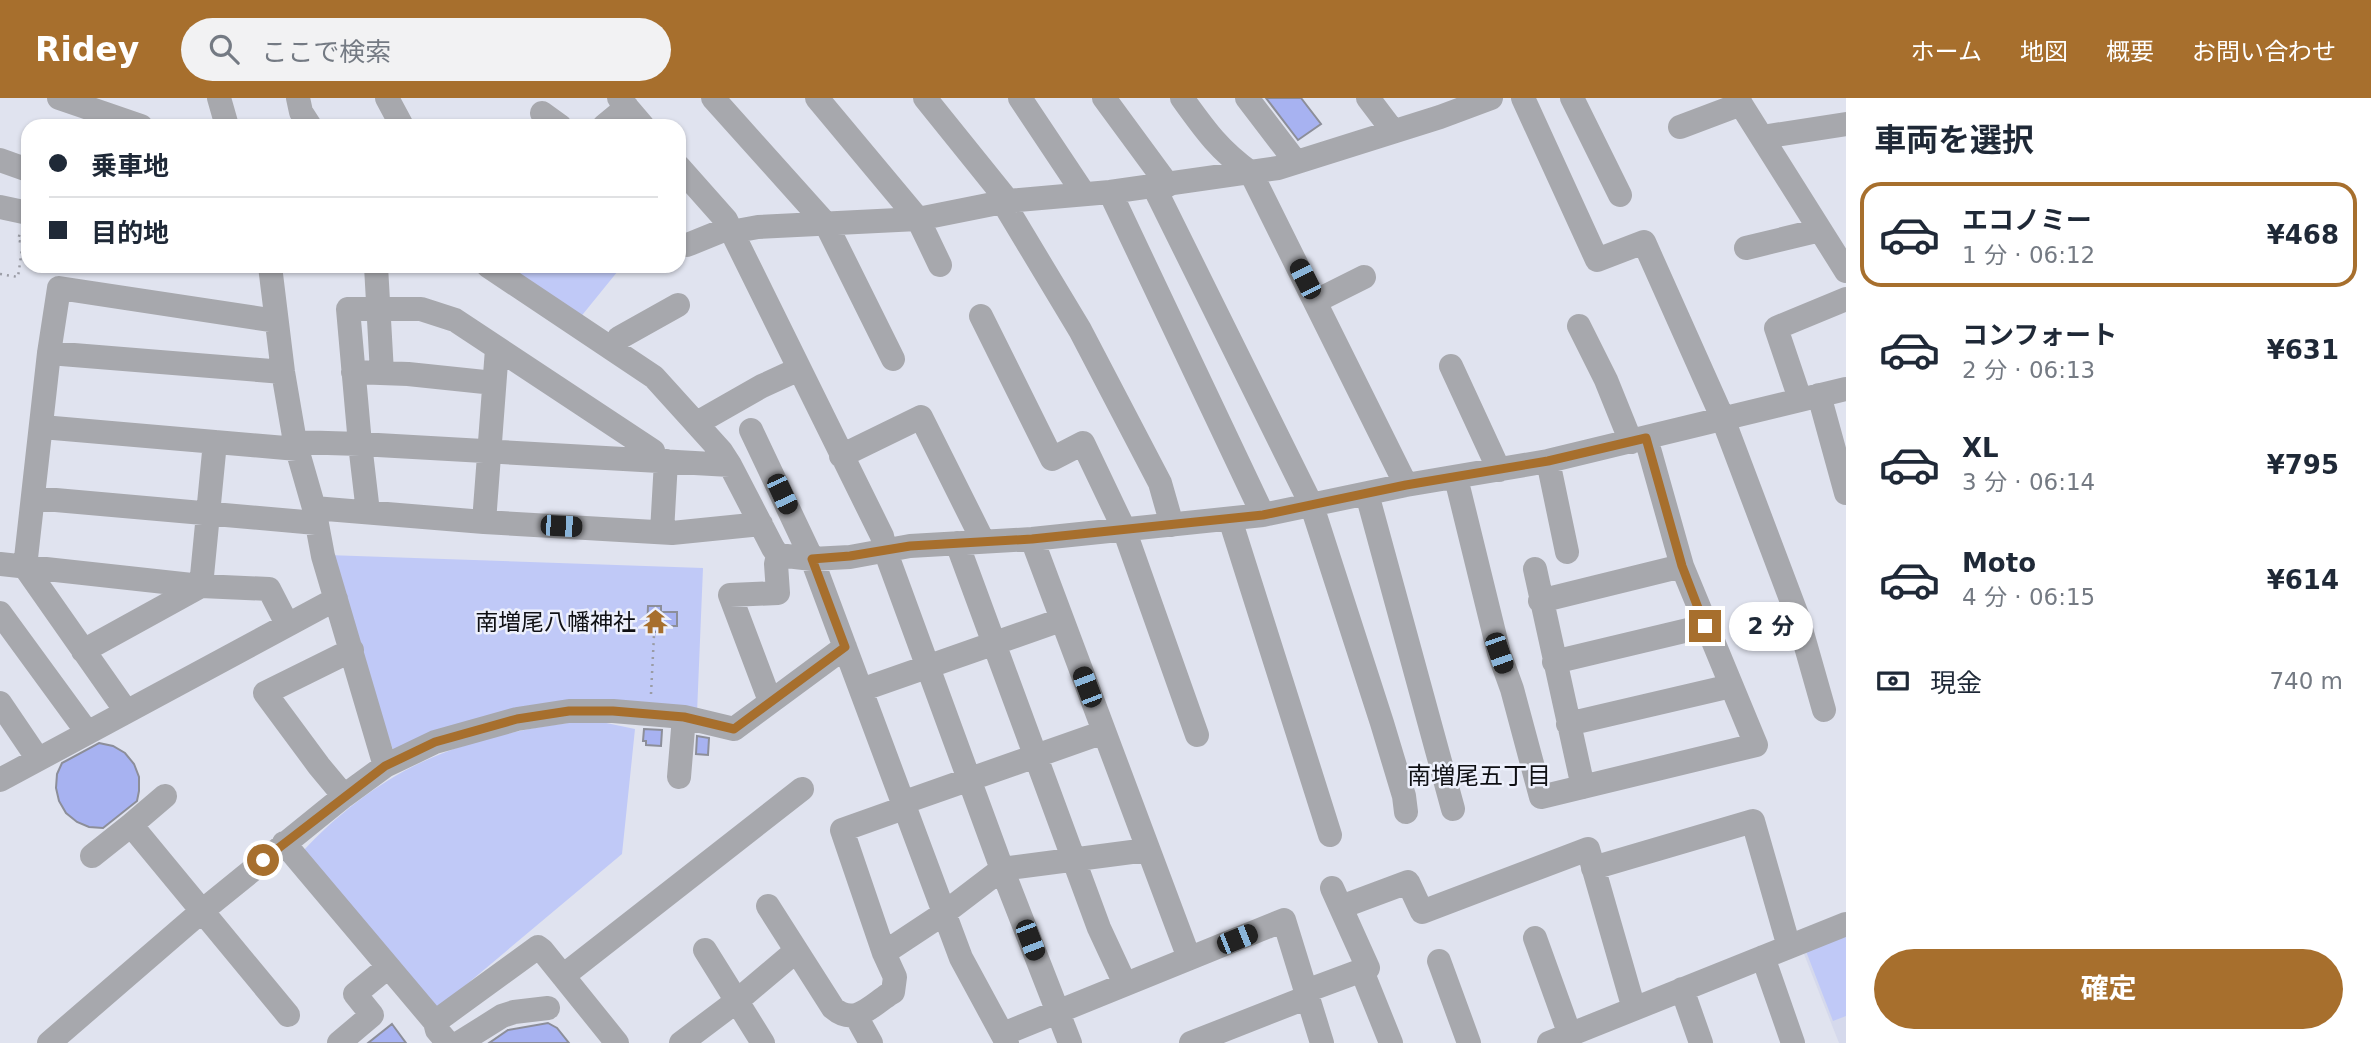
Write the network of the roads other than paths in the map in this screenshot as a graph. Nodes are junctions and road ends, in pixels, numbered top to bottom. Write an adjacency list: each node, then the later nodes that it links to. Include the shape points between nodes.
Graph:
1 (59, 98): 19 (street)
2 (219, 98): 20 (street)
3 (298, 98): 21 (street)
4 (387, 98): 22 (street)
5 (713, 98): 40 (street)
6 (925, 98): 38 (street)
7 (1020, 98): 36 (street)
8 (1104, 98): 34 (street)
9 (1182, 98): 32 (street, via 1214,142)
10 (1247, 98): 30 (street)
11 (1368, 98): 27 (street)
12 (1491, 98): 18 (street)
13 (1523, 98): 70 (street, via 1597,260 1644,242)
14 (1572, 98): 37 (street)
15 (1739, 101): 26 (street); 28 (street)
16 (623, 102): 23 (street); 24 (street)
17 (827, 102): 39 (street)
18 (1457, 103): 27 (street)
19 (120, 119)
20 (225, 119)
21 (306, 119)
22 (398, 119)
23 (610, 119)
24 (637, 119)
25 (1846, 124): 28 (street)
26 (1680, 127)
27 (1393, 131): 30 (street)
28 (1762, 137): 42 (street)
29 (0, 160): 31 (street)
30 (1296, 162): 32 (street)
31 (21, 168)
32 (1251, 173): 34 (street); 52 (street)
33 (686, 175): 41 (street)
34 (1161, 186): 35 (street); 89 (street)
35 (1110, 192): 36 (street); 92 (street)
36 (1084, 194): 38 (street)
37 (1620, 195)
38 (1006, 201): 39 (street); 97 (street, via 1160,483)
39 (918, 219): 40 (street); 45 (street)
40 (826, 223): 41 (street); 61 (street)
41 (730, 230): 43 (street); 63 (street)
42 (1830, 232): 44 (street); 46 (street)
43 (687, 245)
44 (1746, 248)
45 (940, 265)
46 (1846, 271)
47 (271, 273): 56 (street)
48 (377, 273): 54 (street)
49 (499, 273): 59 (street)
50 (1364, 277): 52 (street)
51 (1846, 299): 69 (street, via 1776,328)
52 (1316, 301): 85 (street)
53 (678, 305): 59 (street, via 619,338)
54 (380, 309): 58 (street, via 421,309 455,320); 65 (street, via 348,309); 66 (street)
55 (981, 316): 98 (street, via 1052,459 1083,443)
56 (276, 321): 60 (street, via 59,288); 64 (street)
57 (1578, 326): 74 (street)
58 (497, 349): 67 (street); 80 (street, via 653,451)
59 (613, 349): 71 (street, via 654,377)
60 (49, 353): 64 (street); 72 (street)
61 (892, 359)
62 (1451, 366): 83 (street)
63 (799, 369): 71 (street); 79 (street)
64 (283, 372): 77 (street)
65 (353, 372): 66 (street); 76 (street)
66 (382, 373): 67 (street)
67 (494, 383): 78 (street)
68 (1846, 389): 69 (street)
69 (1810, 397): 70 (street); 86 (street)
70 (1723, 419): 74 (street); 128 (street, via 1797,615)
71 (697, 423): 82 (street)
72 (42, 427): 75 (street); 88 (street)
73 (751, 430): 106 (street)
74 (1638, 440): 81 (street); 108 (street)
75 (215, 442): 77 (street); 91 (street)
76 (360, 444): 77 (street); 78 (street); 90 (street)
77 (296, 446): 93 (street)
78 (490, 452): 80 (street); 95 (street)
79 (841, 456): 101 (street, via 921,417); 103 (street)
80 (659, 461): 82 (street); 99 (street)
81 (1548, 461): 83 (street); 104 (street)
82 (730, 465): 96 (street)
83 (1499, 470): 84 (street)
84 (1456, 478): 85 (street); 141 (street, via 1499,653 1541,797)
85 (1406, 485): 87 (street)
86 (1846, 493)
87 (1367, 494): 89 (street); 146 (street)
88 (33, 498): 91 (street); 109 (street)
89 (1312, 506): 92 (street); 147 (street)
90 (368, 512): 93 (street); 95 (street)
91 (209, 514): 93 (street); 111 (street)
92 (1263, 515): 94 (street)
93 (315, 516): 112 (street)
94 (1230, 519): 97 (street); 149 (street)
95 (484, 522): 99 (street)
96 (761, 524): 99 (street); 105 (street)
97 (1172, 525): 98 (street)
98 (1124, 529): 100 (street); 134 (street)
99 (662, 532)
100 (1032, 539): 101 (street); 115 (street)
101 (983, 541): 102 (street)
102 (957, 543): 103 (street); 118 (street)
103 (885, 550): 106 (street); 123 (street)
104 (1567, 552)
105 (778, 555): 106 (street); 126 (street, via 778,593 730,595)
106 (812, 559): 119 (street)
107 (0, 564): 109 (street)
108 (1682, 566): 113 (street); 117 (street)
109 (25, 567): 111 (street); 121 (street)
110 (1535, 569): 113 (street)
111 (201, 586): 116 (street, via 269,589); 121 (street)
112 (336, 599): 116 (street); 120 (street)
113 (1540, 601): 122 (street)
114 (0, 613): 132 (street)
115 (1061, 620): 118 (street); 133 (street)
116 (287, 624): 129 (street)
117 (1705, 626): 122 (street); 124 (street)
118 (994, 643): 123 (street); 135 (street)
119 (845, 647): 125 (street); 126 (street)
120 (352, 650): 137 (street); 144 (street, via 265,693)
121 (83, 652): 129 (street)
122 (1554, 662): 131 (street)
123 (928, 666): 125 (street); 139 (street)
124 (1731, 686): 131 (street); 141 (street, via 1756,745)
125 (861, 690): 145 (street)
126 (770, 701): 130 (street, via 734,729)
127 (0, 703): 136 (street)
128 (1824, 710)
129 (126, 711): 132 (street)
130 (684, 717): 137 (street, via 569,711 517,719 435,742); 138 (street)
131 (1568, 724): 141 (street)
132 (87, 732): 136 (street)
133 (1104, 732): 135 (street); 151 (street)
134 (1197, 735)
135 (1035, 756): 139 (street); 153 (street)
136 (38, 759): 140 (street)
137 (385, 766): 144 (street)
138 (679, 777)
139 (970, 779): 145 (street); 155 (street)
140 (0, 780)
141 (1583, 788)
142 (802, 789): 170 (street)
143 (165, 796): 148 (street)
144 (344, 796): 150 (street)
145 (903, 806): 158 (street); 164 (street, via 842,830)
146 (1453, 809)
147 (1406, 812)
148 (131, 825): 152 (street); 157 (street)
149 (1330, 835)
150 (284, 844): 157 (street); 168 (street)
151 (1147, 850): 153 (street); 166 (street)
152 (92, 856)
153 (1074, 860): 155 (street); 171 (street)
154 (1593, 868): 161 (street, via 1754,821); 169 (street, via 1588,849 1422,912 1408,882 1336,898 1368,968); 176 (street)
155 (1002, 869): 158 (street); 177 (street)
156 (768, 906): 163 (street)
157 (202, 911): 178 (street); 184 (street)
158 (943, 914): 164 (street); 182 (street)
159 (1846, 924): 161 (street)
160 (1535, 938): 183 (street)
161 (1789, 947): 165 (street)
162 (705, 950): 174 (street)
163 (796, 951): 174 (street); 179 (street, via 833,1008 841,1015)
164 (884, 953): 179 (street, via 895,977 893,992)
165 (1763, 957): 172 (street); 197 (street)
166 (1189, 958): 171 (street); 173 (street, via 1284,920)
167 (1439, 961): 195 (street)
168 (388, 967): 180 (street); 185 (street, via 355,994 372,1016)
169 (1362, 971): 173 (street); 194 (street)
170 (563, 976): 180 (street, via 538,947); 187 (street)
171 (1125, 984): 177 (street)
172 (1682, 989): 176 (street); 196 (street)
173 (1307, 994): 192 (street); 193 (street)
174 (738, 1000): 188 (street); 189 (street)
175 (548, 1008): 186 (street, via 502,1016)
176 (1634, 1009): 181 (street)
177 (1058, 1012): 182 (street); 191 (street)
178 (288, 1015)
179 (856, 1016): 190 (street)
180 (441, 1033)
181 (1603, 1033): 183 (street)
182 (1005, 1039)
183 (1560, 1039)
184 (49, 1043)
185 (339, 1043)
186 (459, 1043)
187 (617, 1043)
188 (681, 1043)
189 (763, 1043)
190 (871, 1043)
191 (1070, 1043)
192 (1191, 1043)
193 (1322, 1043)
194 (1391, 1043)
195 (1469, 1043)
196 (1701, 1043)
197 (1793, 1043)

